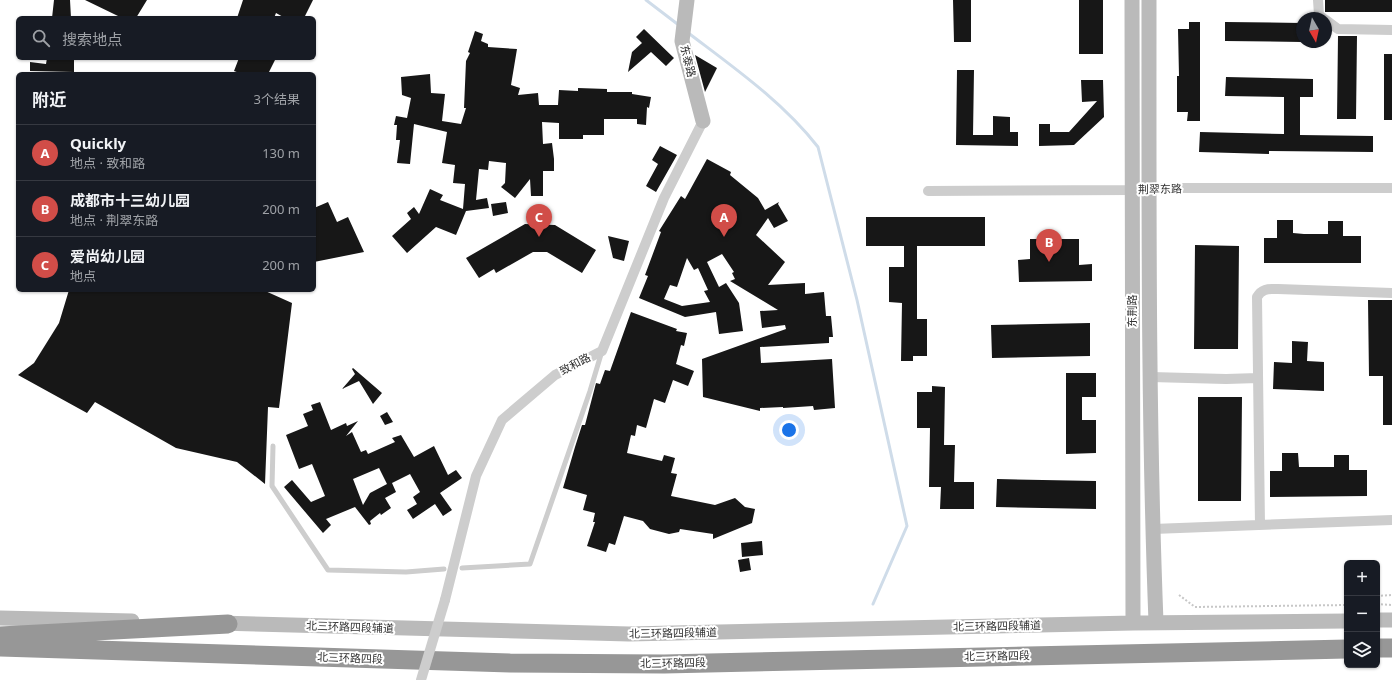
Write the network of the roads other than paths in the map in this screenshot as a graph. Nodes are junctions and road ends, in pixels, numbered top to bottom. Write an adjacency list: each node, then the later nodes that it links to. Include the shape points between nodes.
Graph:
1 (687, 0): 8 (street, 东泰路, via 682,41)
2 (1132, 0): 11 (street, 东荆路)
3 (1149, 0): 9 (street, 东荆路)
4 (1318, 0): 5 (street)
5 (1319, 12)
6 (1332, 24): 7 (street, via 1338,29)
7 (1392, 30)
8 (704, 121): 14 (street, 致和路, via 664,198)
9 (1149, 188): 10 (street, 荆翠东路); 11 (street, 荆翠东路); 15 (street, 东荆路)
10 (1392, 188)
11 (1132, 190): 12 (street, 荆翠东路); 28 (street, 东荆路)
12 (928, 191)
13 (1392, 293): 16 (street, via 1263,290 1257,297)
14 (602, 350): 21 (lane, via 530,564); 35 (street, 致和路, bridge, via 555,375 502,420 476,476 445,600)
15 (1151, 377): 16 (street); 20 (street, 东荆路)
16 (1258, 378): 19 (street)
17 (273, 446): 22 (lane, via 272,486 328,570 406,572)
18 (1392, 520): 19 (street)
19 (1260, 525): 20 (street)
20 (1153, 529): 27 (street, 东荆路)
21 (462, 568)
22 (444, 569)
23 (0, 618): 29 (street, 北三环路四段辅道)
24 (1380, 620): 25 (street)
25 (1392, 620)
26 (1344, 621): 27 (street, 北三环路四段辅道)
27 (1156, 622): 28 (street, 北三环路四段辅道)
28 (1133, 623): 29 (street, 北三环路四段辅道, via 629,634)
29 (228, 624): 30 (highway)
30 (0, 636)
31 (0, 647): 34 (highway, 北三环路四段, via 502,663 664,664)
32 (1380, 648): 33 (highway)
33 (1392, 648)
34 (1344, 649)
35 (421, 680)

